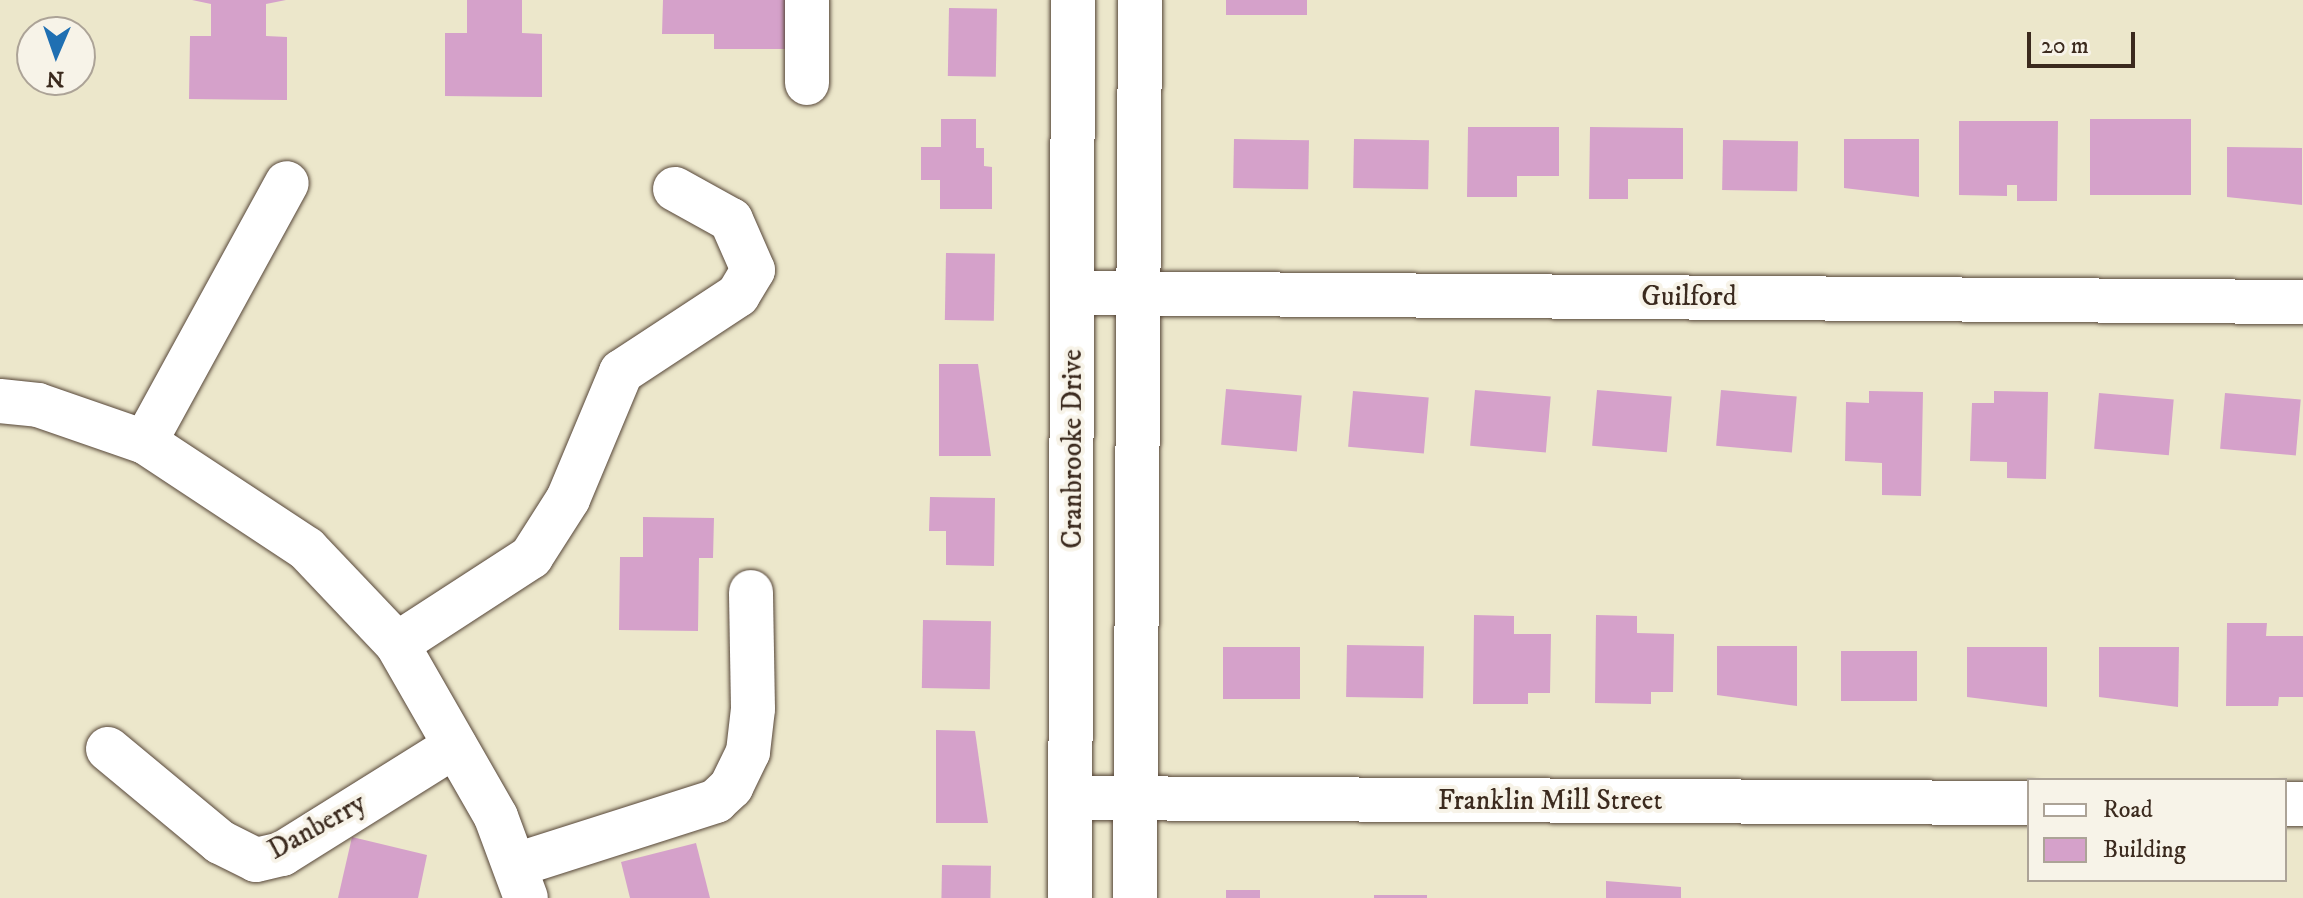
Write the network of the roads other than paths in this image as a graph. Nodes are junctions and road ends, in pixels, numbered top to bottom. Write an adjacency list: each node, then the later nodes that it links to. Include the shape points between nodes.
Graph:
1 (807, 0): 4 (street)
2 (1073, 0): 7 (street, Cranbrooke Drive)
3 (1140, 0): 8 (street)
4 (807, 83)
5 (287, 183): 11 (street)
6 (675, 189): 13 (street, via 731,220 753,270 738,295 621,372 568,499 531,557)
7 (1074, 293): 8 (street, Guilford); 16 (street, Cranbrooke Drive)
8 (1139, 293): 9 (street, Guilford); 17 (street)
9 (2303, 302)
10 (0, 401): 11 (street, via 38,405)
11 (145, 442): 13 (street, via 307,549)
12 (751, 592): 19 (street, via 753,709 748,752 731,787 716,801)
13 (397, 644): 14 (street)
14 (455, 746): 15 (street, Danberry, via 282,854 256,860 220,842); 19 (street)
15 (108, 749)
16 (1070, 798): 17 (street, Franklin Mill Street); 20 (street, Cranbrooke Drive)
17 (1136, 799): 18 (street, Franklin Mill Street); 21 (street)
18 (2027, 803)
19 (521, 881)
20 (1070, 898)
21 (1135, 898)

